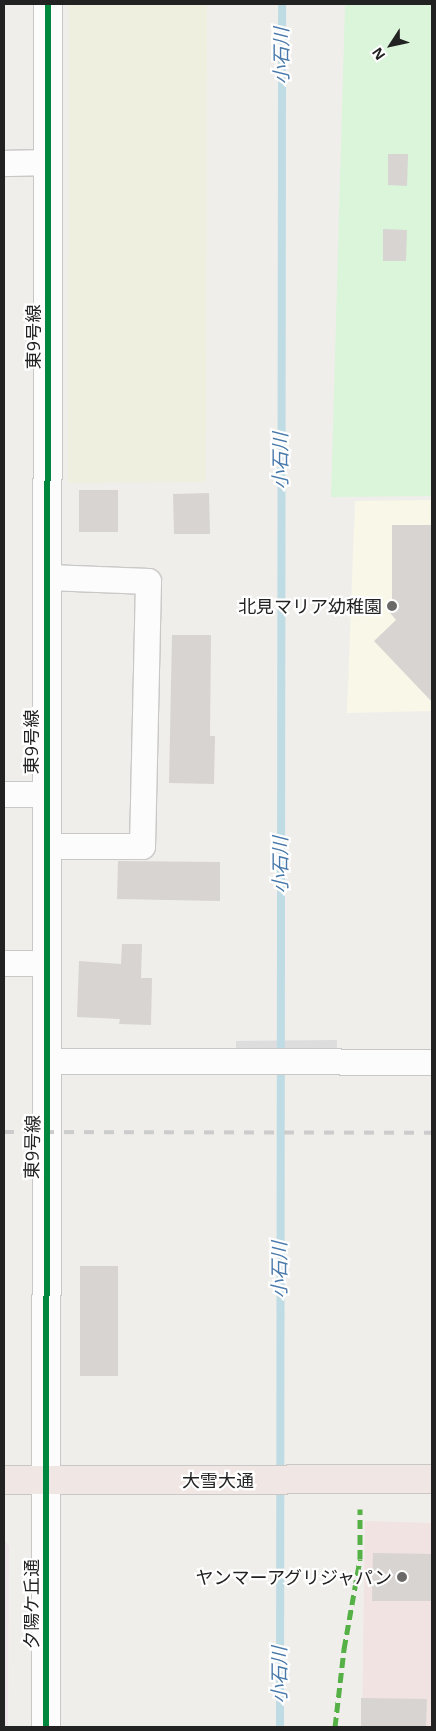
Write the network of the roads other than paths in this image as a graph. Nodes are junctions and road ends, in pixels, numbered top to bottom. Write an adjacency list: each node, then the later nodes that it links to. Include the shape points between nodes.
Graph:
1 (48, 4): 2 (street, 東9号線)
2 (48, 162): 3 (street); 4 (street, 東9号線)
3 (4, 163)
4 (48, 577): 6 (street, 東9号線); 7 (street, via 148,581 142,846)
5 (4, 794): 6 (street)
6 (46, 794): 7 (street, 東9号線)
7 (46, 846): 9 (street, 東9号線)
8 (4, 963): 9 (street)
9 (48, 963): 10 (street, 東9号線)
10 (48, 1061): 11 (street); 14 (street, 東9号線)
11 (432, 1062)
12 (432, 1479): 14 (highway, 大雪大通)
13 (4, 1480): 14 (highway, 大雪大通)
14 (47, 1480): 15 (street, 夕陽ケ丘通)
15 (46, 1727)

